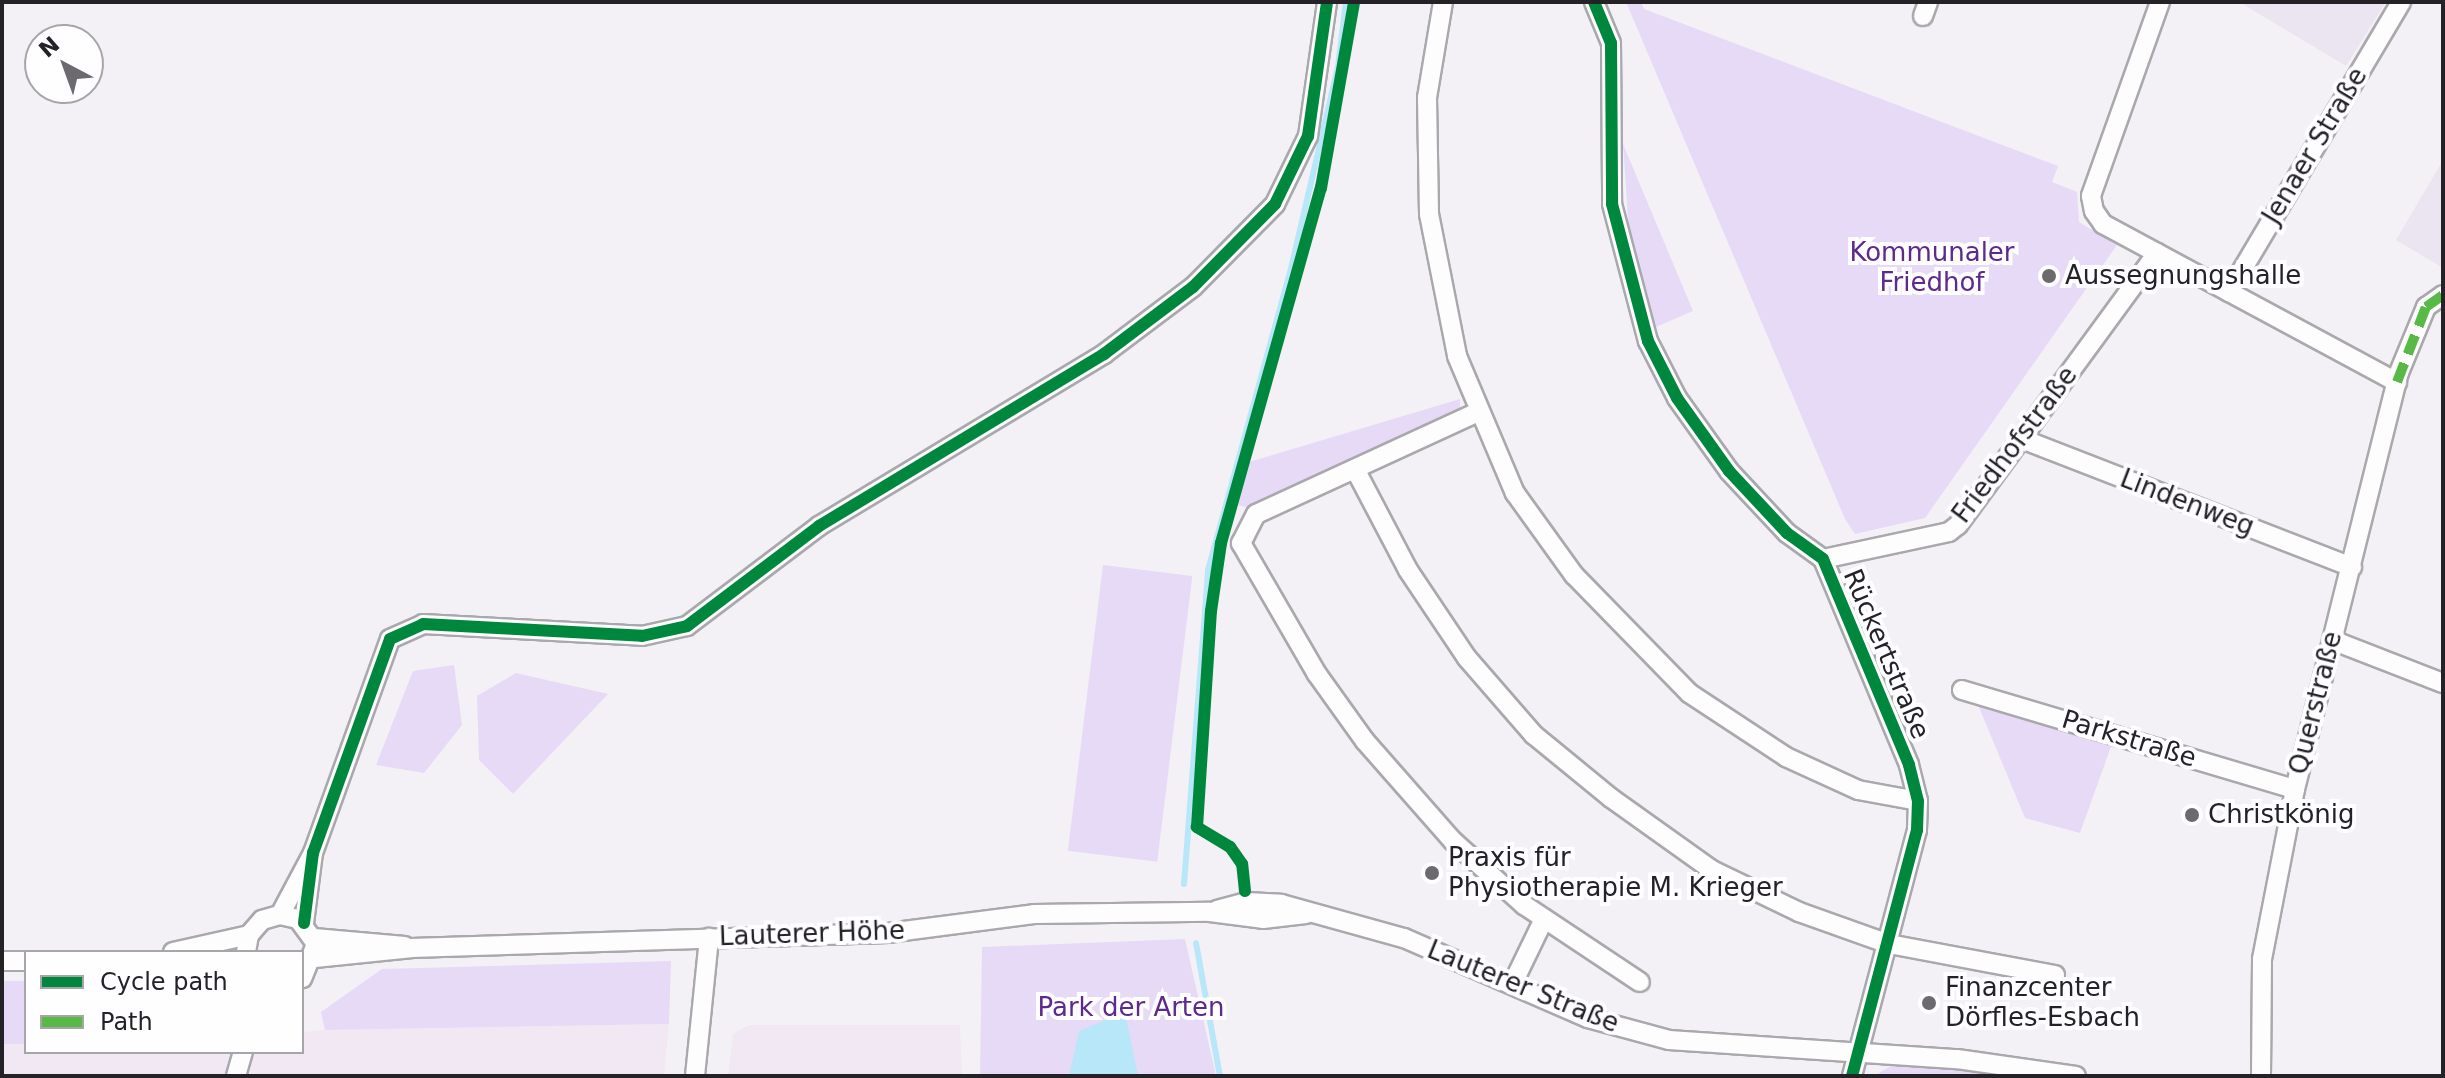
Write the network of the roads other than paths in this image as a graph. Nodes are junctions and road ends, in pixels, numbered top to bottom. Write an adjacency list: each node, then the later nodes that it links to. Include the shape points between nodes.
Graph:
1 (1327, 2): 20 (street, via 1314,106 1300,158 1275,204 1193,287 1104,354 808,533 687,626 642,636 406,628 381,651)
2 (1443, 2): 10 (street, via 1427,98 1429,214 1457,356)
3 (1594, 2): 13 (street, Rückertstraße, via 1613,66 1607,162 1612,204 1648,341 1677,398 1729,471 1787,533)
4 (2160, 2): 6 (street, via 2091,196 2103,224)
5 (2401, 2): 7 (street, Jenaer Straße)
6 (2157, 253): 7 (street); 11 (street, Friedhofstraße)
7 (2229, 292): 9 (street)
8 (2443, 295): 9 (street, Querstraße, via 2426,307)
9 (2397, 382): 14 (street, Querstraße)
10 (1478, 412): 12 (street); 19 (street, via 1515,493 1547,540 1628,637 1689,693 1786,757 1858,790)
11 (2022, 439): 13 (street, Friedhofstraße, via 1949,532); 14 (street, Lindenweg)
12 (1355, 469): 23 (street, via 1256,514 1241,543 1317,674 1365,741 1453,841); 27 (street, via 1408,570 1467,658 1534,735 1712,870 1799,912)
13 (1823, 559): 19 (street, Rückertstraße, via 1909,765)
14 (2352, 567): 15 (street, Querstraße)
15 (2332, 640): 16 (street); 18 (street, Querstraße)
16 (2443, 683)
17 (1962, 690): 18 (street, Parkstraße)
18 (2295, 789): 43 (street, Querstraße, via 2262,959)
19 (1918, 801): 27 (street, Rückertstraße)
20 (313, 853): 22 (street); 24 (street)
21 (1210, 912): 25 (street, Lauterer Höhe, via 1034,914 917,931); 36 (street, Lauterer Straße, via 1263,919 1306,914 1404,938)
22 (280, 915): 24 (street, Lauterer Höhe); 26 (street, via 262,920)
23 (1544, 919): 35 (street); 36 (street)
24 (309, 930): 28 (street, Lauterer Höhe); 30 (street)
25 (709, 938): 28 (street, Lauterer Höhe); 40 (street)
26 (247, 943): 29 (street)
27 (1889, 944): 34 (street); 37 (street, Rückertstraße)
28 (412, 948): 30 (street, Lauterer Höhe, via 366,957)
29 (189, 950)
30 (315, 958): 33 (street)
31 (2, 961): 32 (street)
32 (24, 961)
33 (304, 975)
34 (2055, 975)
35 (1640, 982)
36 (1513, 983): 37 (street, Lauterer Straße, via 1588,1018 1669,1040)
37 (1860, 1052): 41 (street, Rückertstraße); 42 (street, Lauterer Straße)
38 (244, 1054): 39 (street)
39 (236, 1076)
40 (695, 1076)
41 (1852, 1076)
42 (2076, 1076)
43 (2261, 1076)

